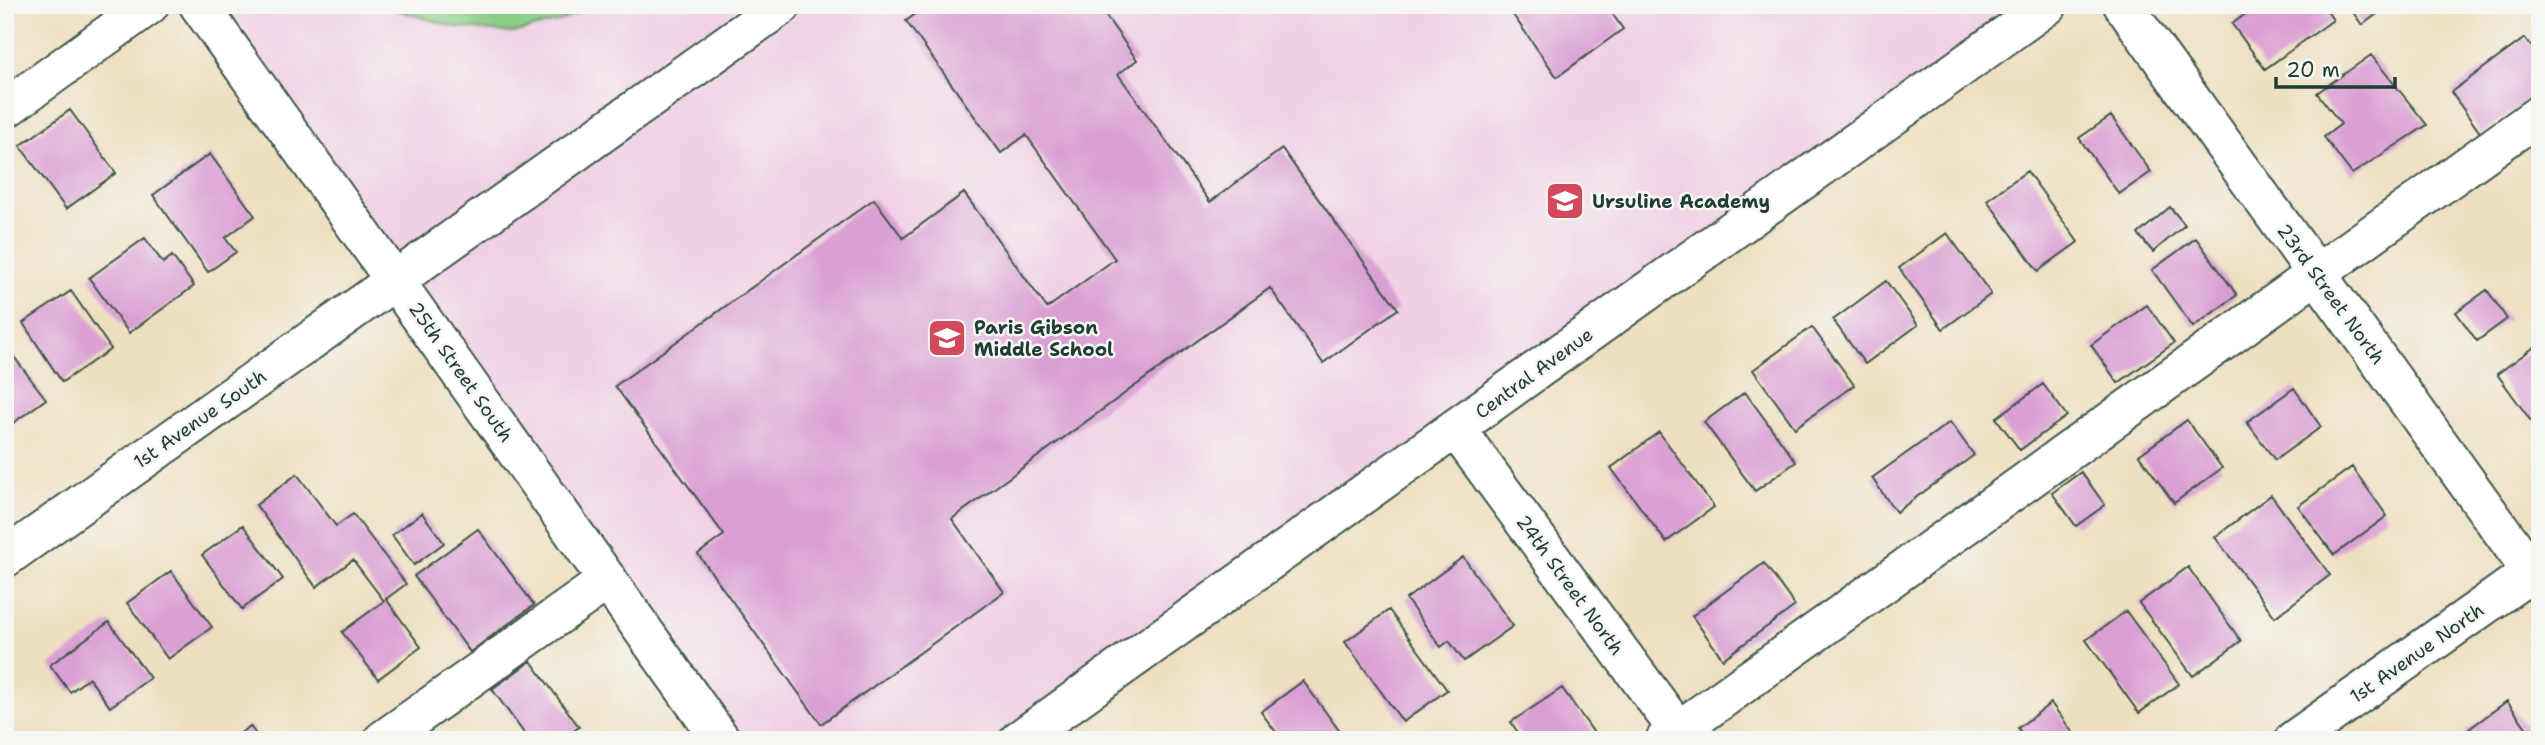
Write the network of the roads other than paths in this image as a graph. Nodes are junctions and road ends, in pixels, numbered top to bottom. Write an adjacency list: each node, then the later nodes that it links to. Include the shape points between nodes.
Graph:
1 (149, 5): 6 (street)
2 (200, 5): 9 (street, 25th Street South)
3 (782, 5): 9 (street, 1st Avenue South)
4 (2048, 5): 10 (street, Central Avenue)
5 (2123, 5): 8 (street, 23rd Street North)
6 (5, 108)
7 (2540, 114): 8 (street)
8 (2317, 275): 12 (street, 23rd Street North); 14 (street)
9 (395, 280): 11 (street, 1st Avenue South); 13 (street, 25th Street South)
10 (1456, 429): 14 (street, 24th Street North); 17 (street, Central Avenue)
11 (5, 558)
12 (2537, 574): 18 (street, 1st Avenue North)
13 (608, 580): 15 (street); 16 (street, 25th Street South)
14 (1676, 737)
15 (383, 740)
16 (721, 740)
17 (1018, 740)
18 (2294, 740)

